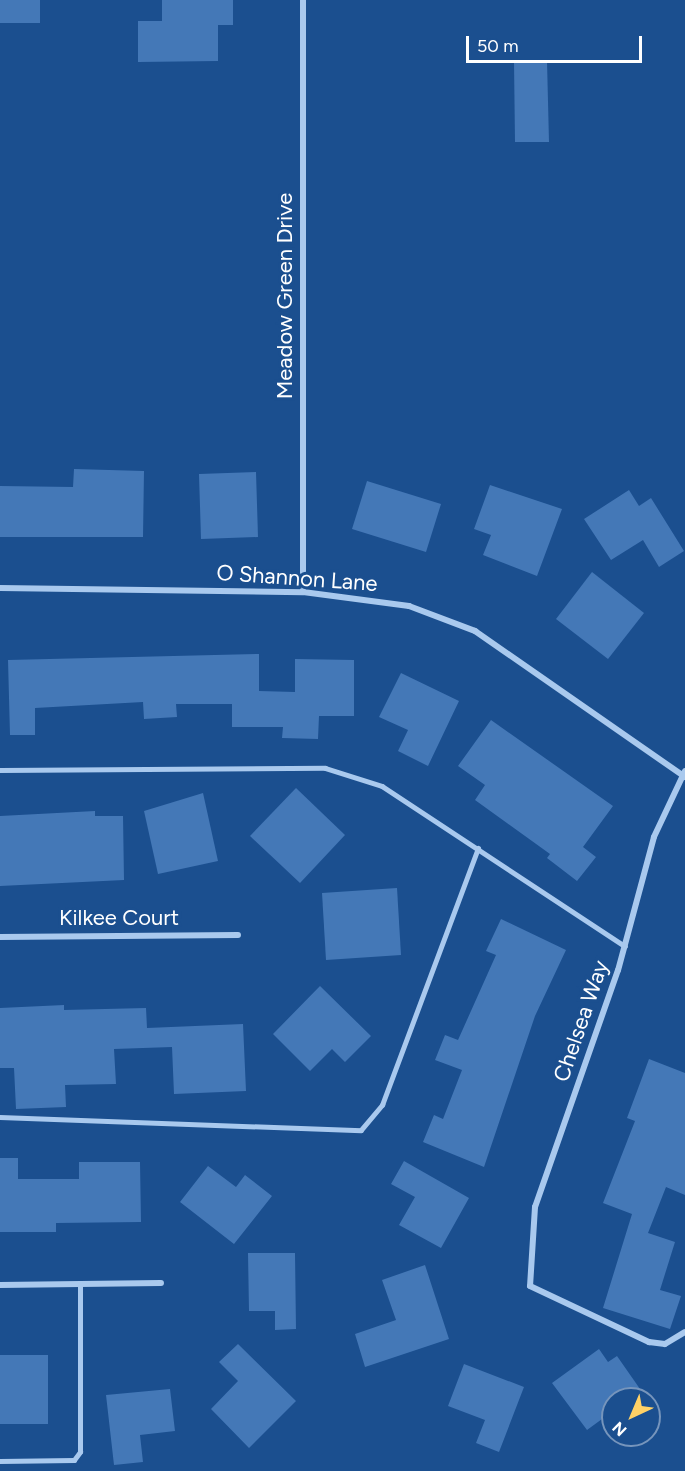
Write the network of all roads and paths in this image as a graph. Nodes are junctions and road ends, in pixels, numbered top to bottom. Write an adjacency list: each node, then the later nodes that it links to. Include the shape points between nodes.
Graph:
1 (303, 0): 3 (street, Meadow Green Drive)
2 (0, 588): 3 (street, O Shannon Lane)
3 (303, 592): 5 (street, O Shannon Lane, via 409,606 475,631)
4 (0, 770): 6 (lane, via 325,768 382,786)
5 (684, 774): 9 (street, Chelsea Way, via 654,837)
6 (478, 848): 9 (lane); 10 (lane, via 382,1105 361,1130)
7 (238, 935): 8 (street, Kilkee Court)
8 (0, 937)
9 (625, 946): 14 (street, Chelsea Way, via 535,1208 530,1286 649,1342 665,1344)
10 (0, 1118)
11 (161, 1283): 12 (street)
12 (80, 1284): 13 (street); 15 (lane, via 80,1452 74,1460)
13 (0, 1285)
14 (685, 1332)
15 (0, 1461)

